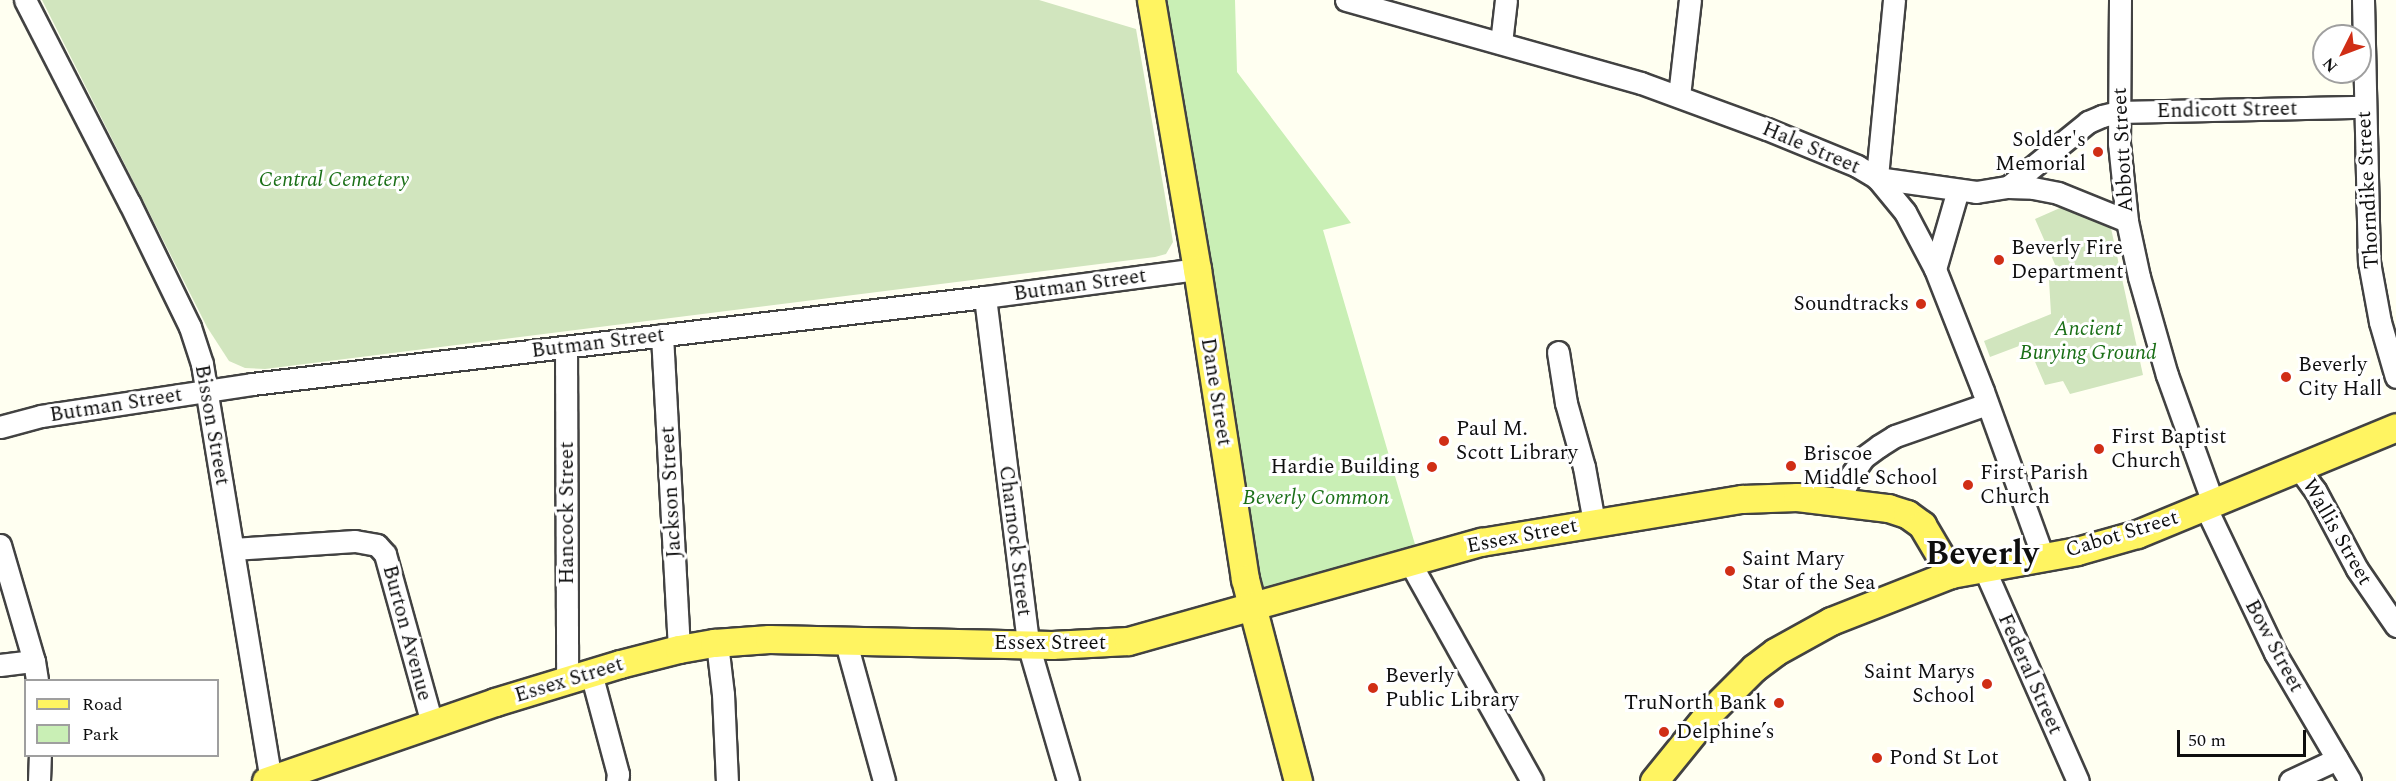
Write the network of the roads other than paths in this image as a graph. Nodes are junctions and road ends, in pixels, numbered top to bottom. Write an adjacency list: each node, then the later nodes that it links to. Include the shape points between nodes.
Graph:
1 (25, 0): 24 (street, Bisson Street, via 190,327)
2 (1151, 0): 17 (main road, Dane Street)
3 (1346, 0): 9 (street, Hale Street)
4 (1506, 0): 9 (street)
5 (1690, 0): 10 (street)
6 (1894, 0): 13 (street)
7 (2120, 0): 12 (street, Abbott Street)
8 (2363, 0): 11 (street, Thorndike Street)
9 (1501, 43): 10 (street, Hale Street)
10 (1679, 96): 13 (street, Hale Street, via 1778,133)
11 (2364, 107): 12 (street, Endicott Street); 23 (street, Thorndike Street, via 2369,262 2380,322)
12 (2118, 112): 14 (street, Endicott Street, via 2088,122); 16 (street, Abbott Street)
13 (1876, 178): 15 (street); 18 (street, Hale Street, via 1905,212)
14 (2008, 187): 15 (street, via 1992,191); 16 (street, via 2058,193)
15 (1958, 190): 18 (street)
16 (2127, 221): 30 (street, Abbott Street, via 2167,375)
17 (1197, 269): 19 (street, Butman Street); 38 (main road, Dane Street)
18 (1935, 269): 25 (street, Hale Street)
19 (985, 297): 20 (street, Butman Street); 42 (street, Charnock Street)
20 (662, 335): 21 (street, Butman Street); 43 (street, Jackson Street)
21 (566, 347): 24 (street, Butman Street); 46 (street, Hancock Street)
22 (1558, 352): 31 (street)
23 (2396, 377)
24 (209, 390): 27 (street, Butman Street, via 41,416); 33 (street, Bisson Street)
25 (1987, 404): 29 (street, via 1895,436 1878,446 1856,469); 34 (street, Hale Street)
26 (2396, 427): 28 (main road, Cabot Street)
27 (0, 428)
28 (2298, 467): 30 (main road, Cabot Street); 39 (street, Wallis Street, via 2315,490 2357,569)
29 (1838, 501): 31 (main road, Essex Street, via 1770,497); 37 (main road, Essex Street, via 1887,508 1915,518)
30 (2209, 505): 34 (main road, Cabot Street, via 2137,534); 49 (street, Bow Street, via 2266,637)
31 (1594, 522): 35 (main road, Essex Street, via 1497,539)
32 (0, 544): 45 (street)
33 (233, 549): 47 (street, Burton Avenue, via 377,544 385,554); 50 (street, Bisson Street)
34 (2043, 557): 36 (main road, Cabot Street)
35 (1409, 561): 38 (main road, Essex Street); 57 (street)
36 (1983, 566): 37 (main road, Cabot Street); 59 (street, Federal Street)
37 (1951, 574): 58 (main road, Cabot Street, via 1831,621 1775,652 1709,713)
38 (1251, 605): 42 (main road, Essex Street, via 1128,641); 56 (main road, Dane Street)
39 (2396, 626)
40 (845, 639): 41 (main road, Essex Street); 42 (main road, Essex Street); 54 (street)
41 (717, 643): 43 (main road, Essex Street); 53 (street)
42 (1028, 644): 55 (street, Charnock Street)
43 (679, 650): 46 (main road, Essex Street)
44 (0, 665): 45 (street)
45 (36, 671)
46 (579, 676): 47 (main road, Essex Street); 52 (street, Hancock Street, via 618,774)
47 (432, 724): 50 (main road, Essex Street)
48 (40, 757): 51 (street)
49 (2337, 759): 60 (street); 61 (street, Bow Street)
50 (268, 780)
51 (39, 781)
52 (617, 781)
53 (727, 781)
54 (884, 781)
55 (1068, 781)
56 (1298, 781)
57 (1532, 781)
58 (1654, 781)
59 (2078, 781)
60 (2290, 781)
61 (2350, 781)

